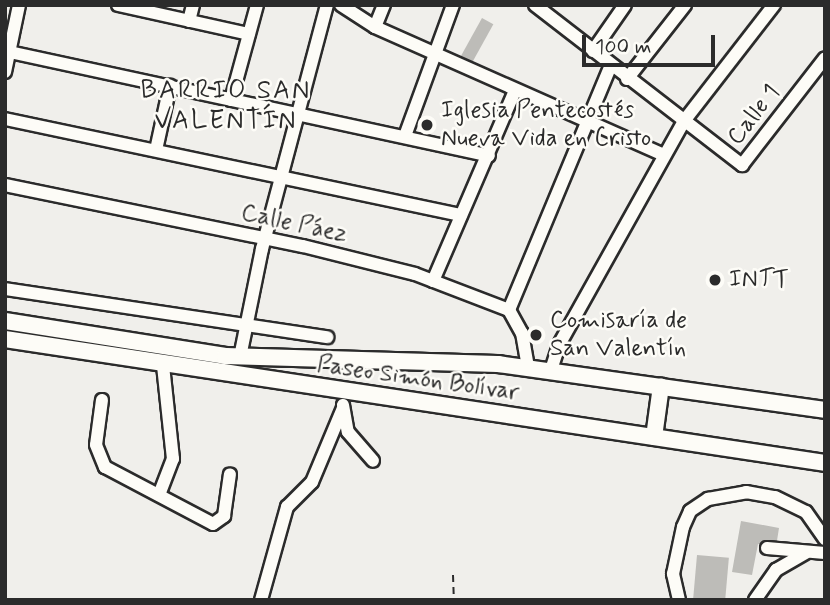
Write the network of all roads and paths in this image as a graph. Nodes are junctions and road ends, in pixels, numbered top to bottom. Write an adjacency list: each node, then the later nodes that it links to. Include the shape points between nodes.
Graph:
1 (19, 5): 16 (street)
2 (193, 5): 13 (street)
3 (257, 5): 15 (street)
4 (327, 5): 26 (street)
5 (341, 5): 14 (street)
6 (384, 5): 14 (street)
7 (453, 5): 18 (street)
8 (535, 5): 17 (street)
9 (625, 5): 17 (street)
10 (685, 5): 22 (street)
11 (774, 5): 29 (street)
12 (122, 6): 13 (street)
13 (189, 21): 15 (street)
14 (375, 27): 18 (street)
15 (249, 34): 25 (street)
16 (8, 51): 21 (street); 23 (street)
17 (593, 51): 20 (street)
18 (433, 54): 24 (street); 30 (street)
19 (825, 58): 29 (street, Calle 1, via 741,164)
20 (611, 65): 22 (street); 28 (street)
21 (5, 72)
22 (627, 79): 29 (street)
23 (170, 86): 25 (street); 31 (street)
24 (515, 91): 28 (street); 33 (street)
25 (231, 100): 26 (street)
26 (296, 114): 30 (street); 34 (street)
27 (5, 118): 31 (street)
28 (588, 121): 32 (street); 40 (street)
29 (684, 121): 32 (street)
30 (405, 136): 33 (street)
31 (156, 150): 34 (street)
32 (664, 155): 48 (street, via 560,343)
33 (489, 156): 36 (street)
34 (280, 175): 36 (street); 37 (street)
35 (5, 185): 37 (street, Calle Páez)
36 (461, 215): 38 (street)
37 (264, 239): 38 (street, Calle Páez); 42 (street)
38 (433, 281): 40 (street, Calle Páez)
39 (5, 289): 42 (street, Paseo Simón Bolívar)
40 (509, 310): 47 (street, via 522,333)
41 (5, 321): 45 (main road, Paseo Simón Bolívar)
42 (246, 323): 43 (street, Paseo Simón Bolívar); 45 (street)
43 (327, 337)
44 (5, 340): 46 (main road, Paseo Simón Bolívar)
45 (240, 357): 47 (main road, Paseo Simón Bolívar)
46 (163, 365): 50 (main road, Paseo Simón Bolívar); 58 (street, via 173,458)
47 (528, 368): 48 (main road, Paseo Simón Bolívar)
48 (551, 370): 49 (main road, Paseo Simón Bolívar)
49 (661, 386): 53 (main road, Paseo Simón Bolívar); 54 (main road)
50 (344, 391): 52 (street); 54 (main road, Paseo Simón Bolívar)
51 (102, 400): 58 (street, via 96,445 105,467)
52 (343, 408): 55 (street, via 350,436); 64 (street, via 312,482 286,507)
53 (825, 410)
54 (654, 437): 56 (main road, Paseo Simón Bolívar)
55 (373, 461)
56 (825, 463)
57 (230, 474): 58 (street, via 224,516 213,524)
58 (159, 495)
59 (825, 540): 66 (street, via 806,512 782,500 746,492 708,499 690,511 683,527 673,574)
60 (767, 548): 61 (street)
61 (805, 553): 62 (street); 67 (street, via 776,570)
62 (825, 553)
63 (453, 575): 65 (path)
64 (261, 600)
65 (454, 600)
66 (679, 600)
67 (755, 600)

